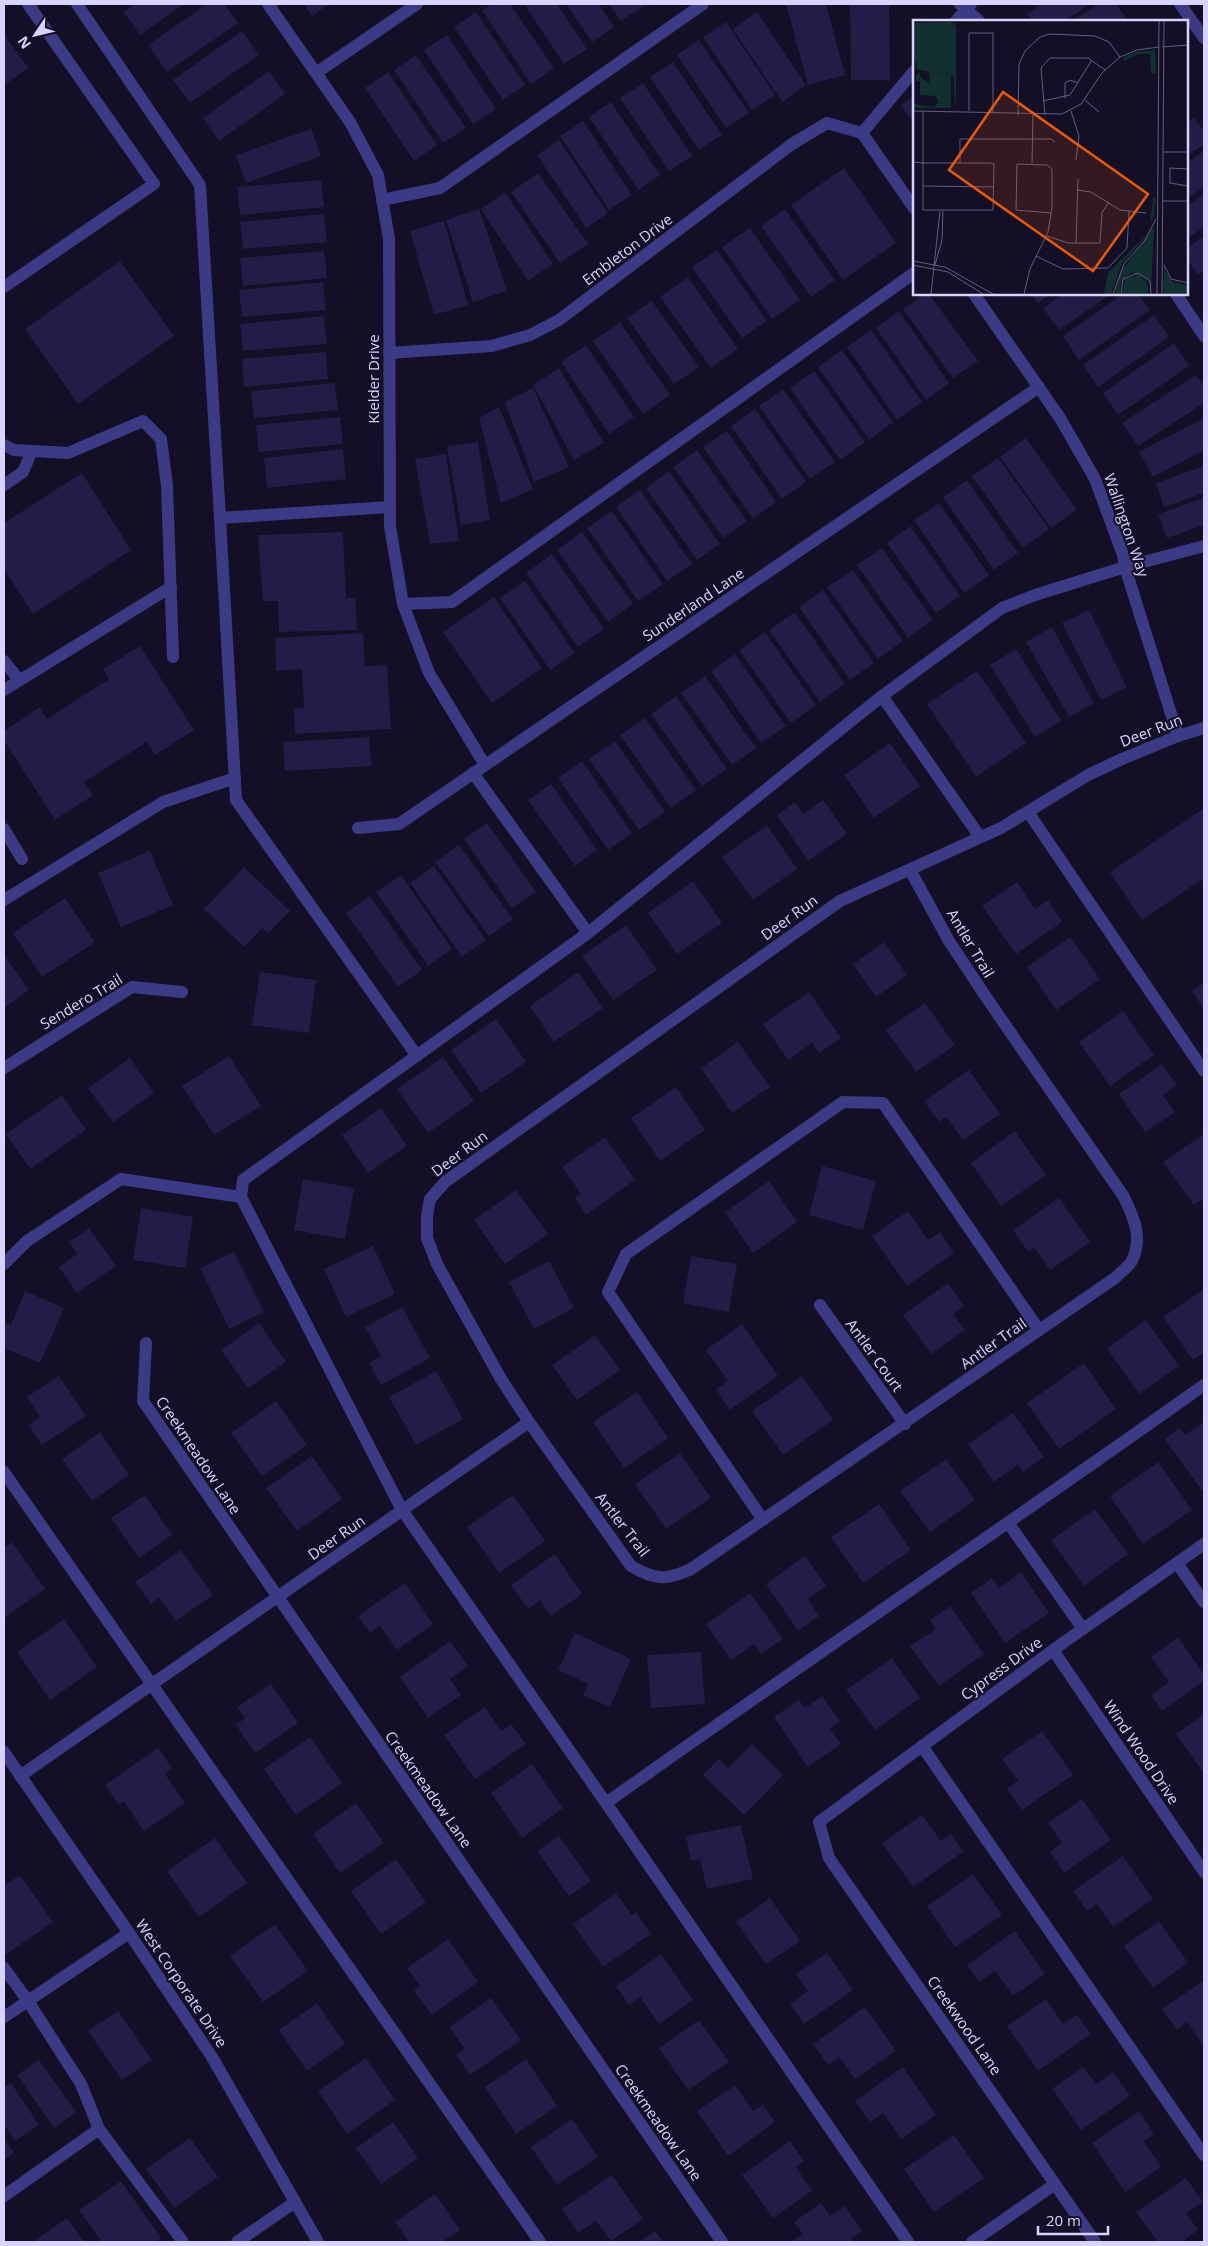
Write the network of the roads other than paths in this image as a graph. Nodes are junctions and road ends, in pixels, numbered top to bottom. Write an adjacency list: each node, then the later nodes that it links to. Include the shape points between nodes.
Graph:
1 (28, 4): 17 (street, via 154,184)
2 (78, 4): 27 (street, via 200,185)
3 (268, 4): 12 (street, Kielder Drive)
4 (417, 4): 12 (street)
5 (703, 4): 14 (street, via 440,188)
6 (1180, 4): 10 (street)
7 (966, 6): 8 (street); 9 (street)
8 (957, 20)
9 (978, 20)
10 (1204, 38)
11 (913, 72): 13 (street)
12 (316, 74): 14 (street, Kielder Drive, via 350,122 378,175)
13 (862, 133): 15 (street); 21 (street, Embleton Drive, via 827,123 792,144 559,320 530,334 492,346)
14 (382, 200): 21 (street, Kielder Drive, via 389,239)
15 (913, 207)
16 (913, 274): 31 (street, via 452,602)
17 (4, 287)
18 (975, 295): 22 (street, Wallington Way)
19 (1177, 295): 20 (street)
20 (1204, 336)
21 (389, 353): 26 (street, Kielder Drive)
22 (1039, 387): 29 (street, Wallington Way, via 1095,479); 39 (street, Sunderland Lane)
23 (4, 445): 24 (street, via 14,450)
24 (32, 451): 25 (street, via 23,472); 30 (street, via 68,453 143,421 162,439)
25 (4, 485)
26 (390, 508): 27 (street); 31 (street, Kielder Drive)
27 (220, 518): 41 (street)
28 (1204, 546): 29 (street)
29 (1125, 567): 36 (street, via 1002,608); 38 (street, Wallington Way)
30 (171, 587): 32 (street); 34 (street)
31 (403, 604): 39 (street, Kielder Drive, via 429,673)
32 (173, 657)
33 (4, 661): 34 (street)
34 (19, 680): 35 (street)
35 (4, 690)
36 (882, 696): 45 (street); 49 (street)
37 (1204, 728): 38 (street, Deer Run)
38 (1178, 736): 42 (street, Deer Run, via 1088,775)
39 (485, 765): 40 (street, Sunderland Lane)
40 (473, 773): 43 (street, Sunderland Lane, via 399,824); 49 (street)
41 (235, 778): 48 (street, via 162,802); 51 (street, via 236,800)
42 (1028, 812): 45 (street, Deer Run); 53 (street)
43 (358, 828)
44 (4, 829): 46 (street)
45 (980, 837): 47 (street, Deer Run)
46 (22, 858)
47 (910, 870): 57 (street, Antler Trail, via 980,989 1124,1197 1136,1222 1137,1242 1131,1262 1116,1278); 60 (street, Deer Run, via 840,901 445,1182 430,1199 427,1238 437,1264 500,1379)
48 (4, 900)
49 (588, 932): 51 (street)
50 (182, 992): 52 (street, Sendero Trail, via 132,988)
51 (417, 1056): 54 (street, via 243,1180)
52 (4, 1068)
53 (1204, 1070)
54 (242, 1197): 55 (street, via 121,1179 27,1241); 63 (street)
55 (4, 1264)
56 (820, 1305): 61 (street, Antler Court)
57 (1039, 1330): 61 (street, Antler Trail); 64 (street, via 883,1103 843,1102 626,1254 608,1292)
58 (146, 1343): 68 (street, Creekmeadow Lane, via 143,1401)
59 (1204, 1385): 65 (street)
60 (528, 1422): 63 (street, Deer Run); 64 (street, Antler Trail, via 631,1566 646,1575 659,1578 676,1576 691,1569)
61 (904, 1424): 64 (street, Antler Trail)
62 (4, 1472): 72 (street)
63 (402, 1510): 68 (street, Deer Run); 76 (street)
64 (763, 1520)
65 (1009, 1524): 70 (street); 76 (street)
66 (1204, 1544): 67 (street, Cypress Drive)
67 (1177, 1563): 69 (street); 70 (street, Cypress Drive)
68 (277, 1598): 72 (street, Deer Run); 92 (street, Creekmeadow Lane)
69 (1204, 1602)
70 (1083, 1629): 71 (street, Cypress Drive)
71 (1053, 1650): 73 (street, Cypress Drive); 78 (street, Wind Wood Drive)
72 (153, 1684): 75 (street, Deer Run); 91 (street)
73 (922, 1746): 77 (street, Cypress Drive); 84 (street)
74 (4, 1752): 75 (street, West Corporate Drive)
75 (20, 1776): 79 (street, West Corporate Drive)
76 (606, 1803): 93 (street)
77 (819, 1822): 85 (street, Creekwood Lane, via 829,1858)
78 (1204, 1872)
79 (129, 1932): 81 (street); 87 (street, West Corporate Drive, via 212,2057)
80 (4, 1968): 81 (street)
81 (28, 2001): 82 (street); 83 (street, via 80,2084)
82 (4, 2017)
83 (99, 2129): 86 (street); 88 (street)
84 (1204, 2154)
85 (1055, 2184): 94 (street); 95 (street, Creekwood Lane)
86 (4, 2196)
87 (295, 2202): 89 (street); 90 (street, West Corporate Drive)
88 (183, 2242)
89 (237, 2242)
90 (318, 2242)
91 (540, 2242)
92 (722, 2242)
93 (908, 2242)
94 (972, 2242)
95 (1095, 2242)

